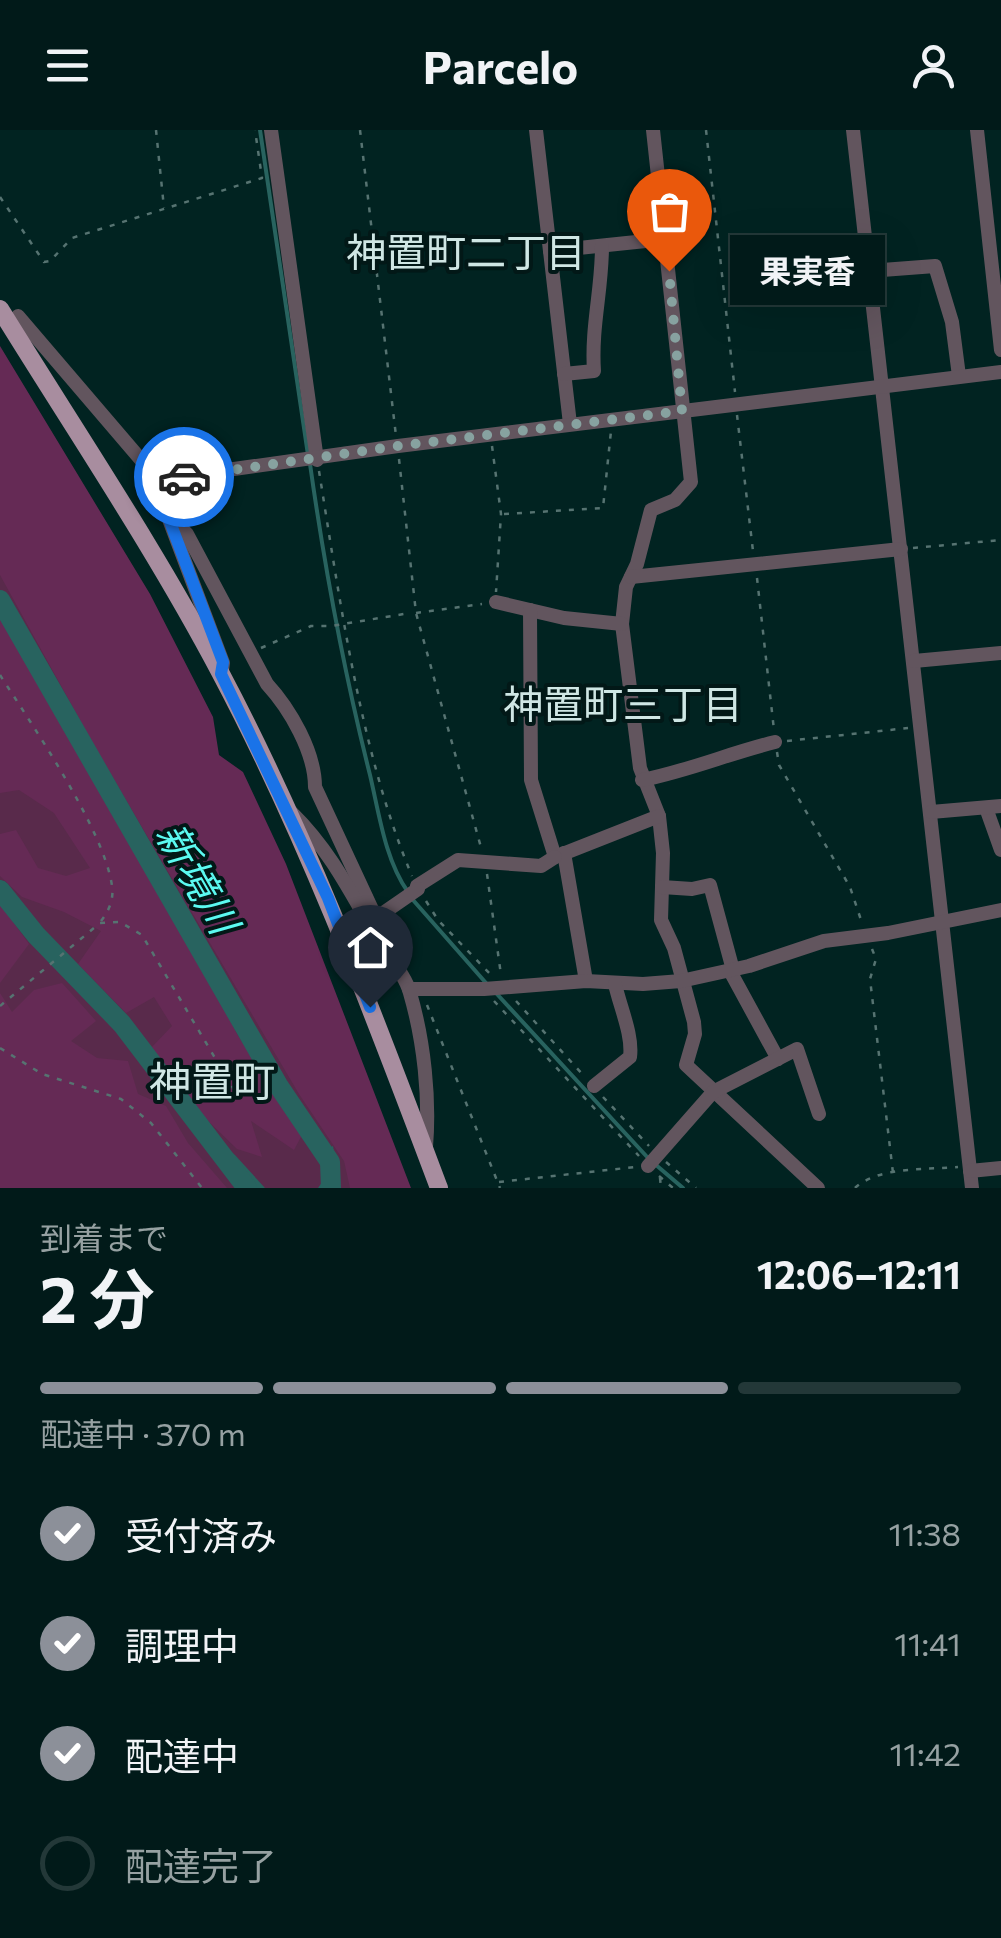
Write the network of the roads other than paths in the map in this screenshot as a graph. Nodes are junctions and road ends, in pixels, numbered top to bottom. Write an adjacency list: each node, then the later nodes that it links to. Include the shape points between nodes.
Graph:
1 (271, 130): 19 (street)
2 (536, 130): 8 (street)
3 (653, 130): 6 (street)
4 (854, 130): 9 (street)
5 (978, 130): 12 (street)
6 (665, 239): 7 (street); 17 (street)
7 (602, 246): 8 (street); 14 (street, via 591,336 594,371)
8 (550, 250): 14 (street)
9 (869, 271): 15 (street, via 935,266); 16 (street)
10 (0, 295): 11 (main road)
11 (7, 313): 20 (street, via 142,462); 29 (main road)
12 (1001, 350)
13 (1001, 372): 15 (street)
14 (564, 374): 18 (street)
15 (959, 376): 16 (street)
16 (884, 384): 17 (street); 22 (street)
17 (682, 411): 18 (street); 23 (street, via 692,482 652,510)
18 (570, 424): 19 (street)
19 (310, 460): 20 (street)
20 (170, 478): 21 (street)
21 (167, 514): 29 (street, via 223,662); 40 (street, via 188,534 267,684 282,700)
22 (902, 549): 23 (street); 28 (street)
23 (631, 577): 26 (street)
24 (496, 602): 25 (street)
25 (530, 610): 26 (street); 37 (street, via 531,780)
26 (622, 624): 31 (street)
27 (1001, 654): 28 (street)
28 (914, 662): 34 (street)
29 (221, 674): 32 (main road)
30 (775, 742): 31 (street)
31 (642, 780): 35 (street)
32 (285, 806): 42 (street, via 336,864); 52 (main road, via 328,898)
33 (994, 807): 34 (street); 36 (street)
34 (931, 812): 41 (street)
35 (658, 816): 37 (street); 38 (street)
36 (1001, 850)
37 (560, 855): 40 (street, via 541,866 458,860); 44 (street)
38 (662, 887): 43 (street, via 710,885); 45 (street, via 661,920)
39 (1001, 910): 41 (street)
40 (376, 918): 42 (street)
41 (944, 922): 43 (street, via 824,941); 54 (street)
42 (378, 938): 47 (street)
43 (731, 971): 45 (street); 48 (street)
44 (586, 981): 46 (street); 47 (street)
45 (681, 981): 46 (street); 50 (street, via 695,1034 686,1066)
46 (615, 984): 49 (street, via 630,1057)
47 (415, 989): 52 (street)
48 (778, 1059): 50 (street); 51 (street, via 798,1049)
49 (594, 1086)
50 (714, 1092): 53 (street); 57 (street)
51 (819, 1114)
52 (426, 1153): 56 (main road)
53 (653, 1166)
54 (969, 1168): 55 (street); 58 (street)
55 (1001, 1168)
56 (439, 1188)
57 (818, 1188)
58 (972, 1188)

